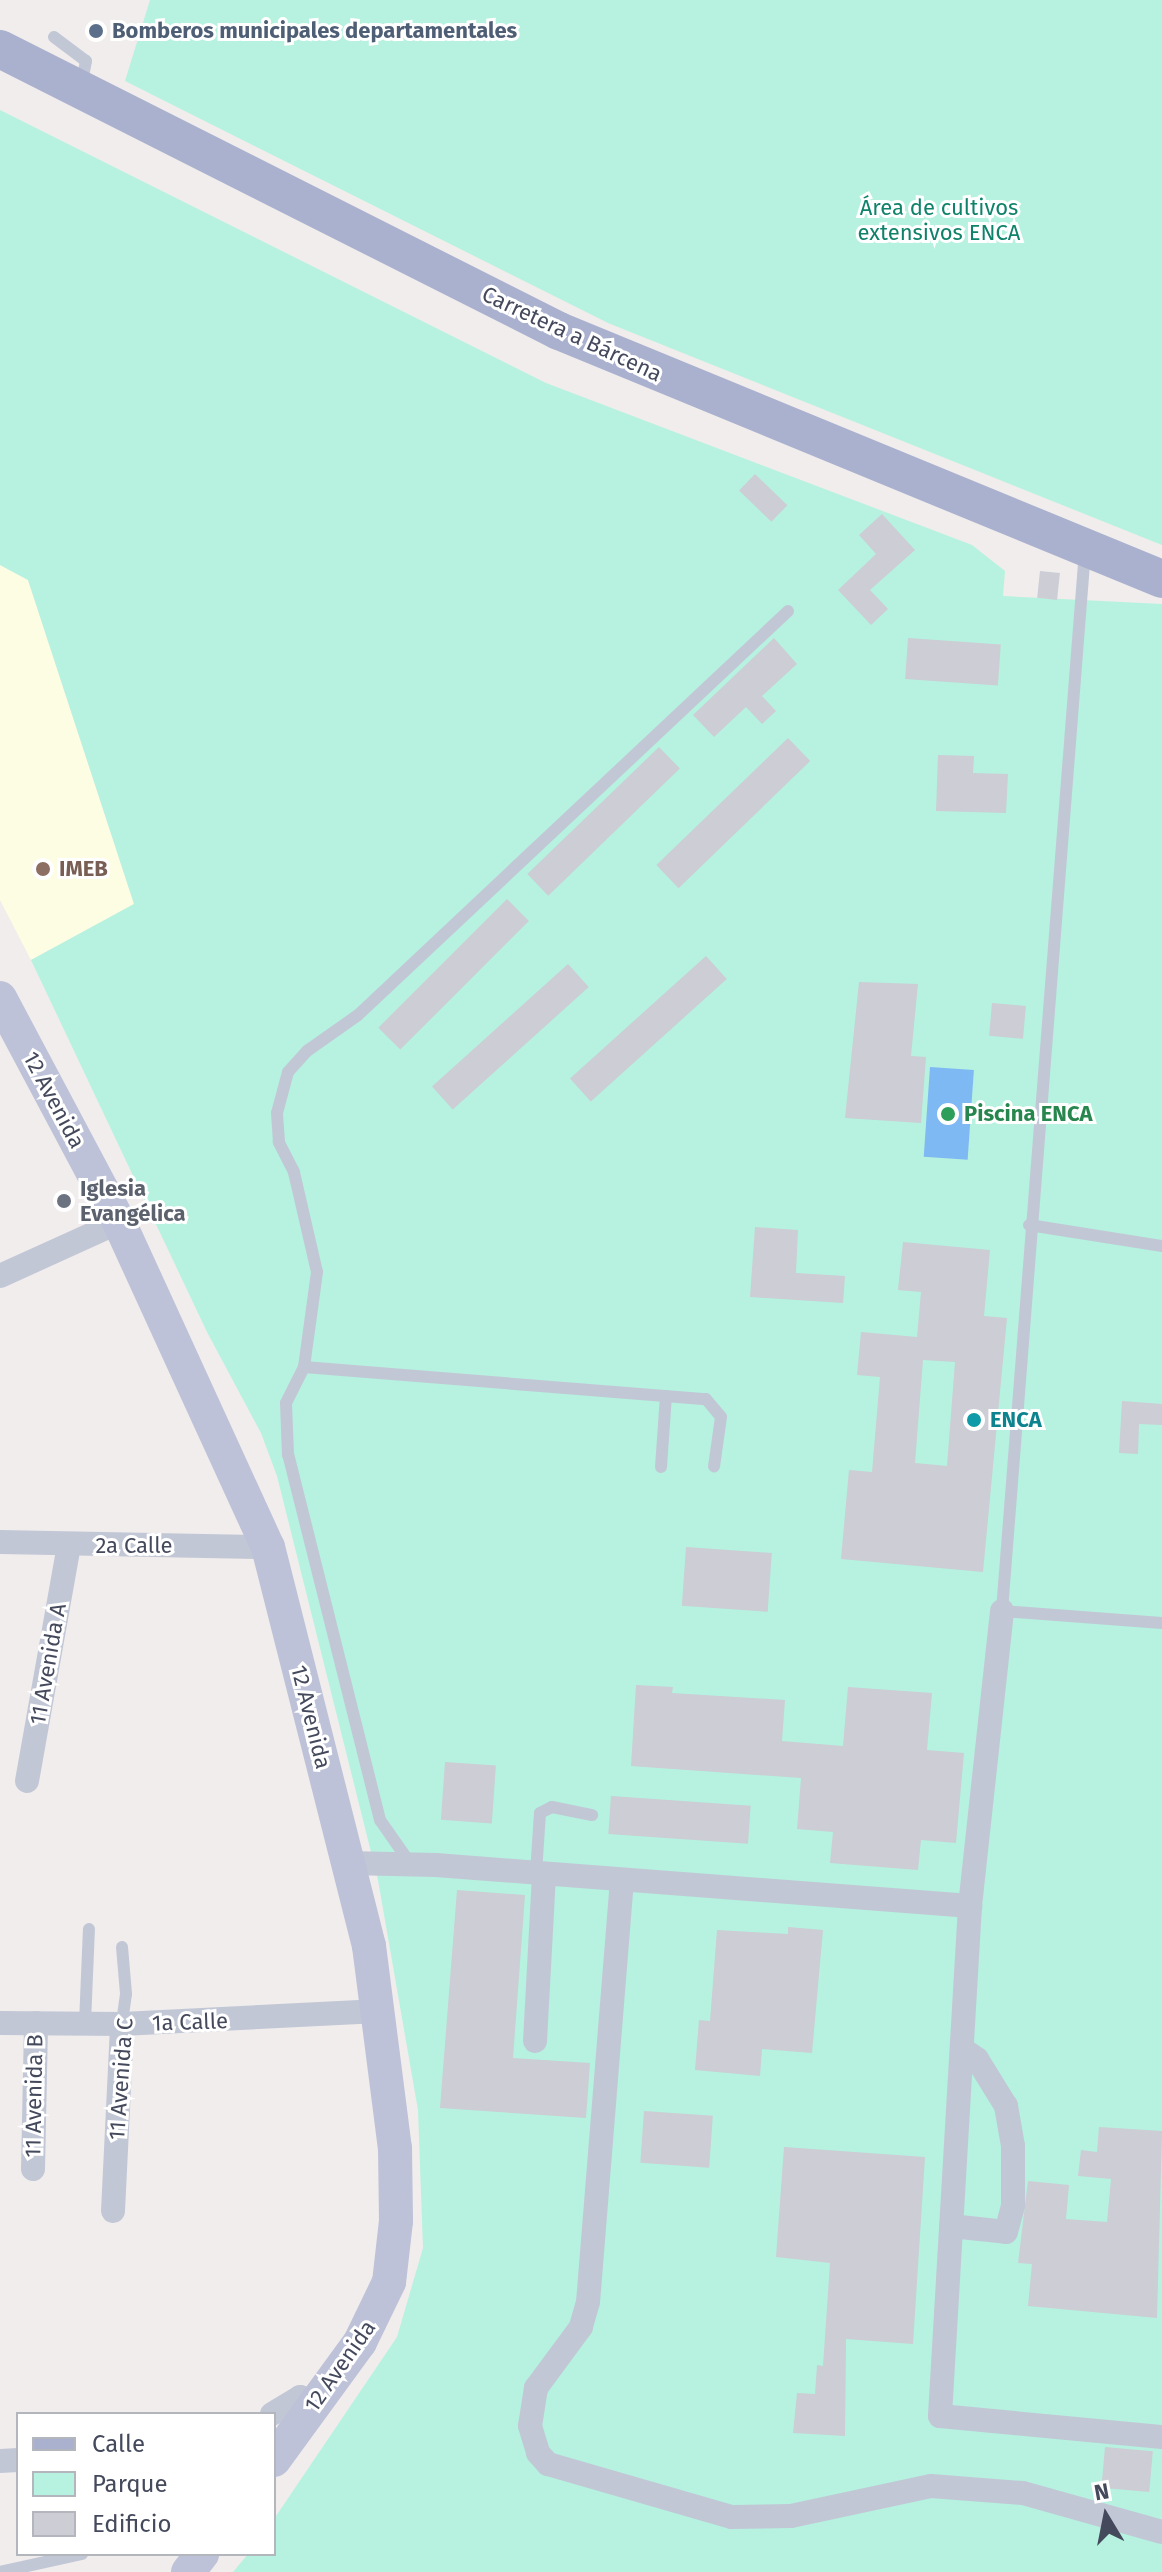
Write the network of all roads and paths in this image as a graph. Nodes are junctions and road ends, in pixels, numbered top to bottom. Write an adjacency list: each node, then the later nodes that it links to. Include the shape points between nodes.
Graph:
1 (54, 37): 3 (lane, via 86,61)
2 (0, 49): 3 (main road, Carretera a Bárcena)
3 (80, 89): 4 (main road, Carretera a Bárcena, via 559,331)
4 (1085, 548): 5 (main road, Carretera a Bárcena); 9 (lane)
5 (1162, 579)
6 (788, 611): 12 (lane, via 358,1015 307,1051 288,1072 277,1113 279,1142 294,1172 317,1272)
7 (0, 998): 8 (main road, 12 Avenida)
8 (119, 1222): 11 (street); 18 (main road, 12 Avenida)
9 (1029, 1225): 10 (lane); 19 (lane)
10 (1162, 1246)
11 (0, 1276)
12 (304, 1367): 13 (lane); 24 (lane, via 286,1403 288,1455 380,1820)
13 (666, 1396): 14 (lane); 15 (lane, via 706,1399 719,1410)
14 (661, 1467)
15 (714, 1467)
16 (0, 1542): 17 (street, 2a Calle)
17 (69, 1546): 18 (street, 2a Calle); 21 (street, 11 Avenida A)
18 (268, 1547): 23 (main road, 12 Avenida)
19 (1002, 1611): 20 (lane); 27 (street)
20 (1162, 1623)
21 (27, 1781)
22 (592, 1815): 25 (lane, via 552,1807 540,1813)
23 (348, 1863): 24 (street); 30 (main road, 12 Avenida)
24 (410, 1863): 25 (street)
25 (540, 1873): 26 (street); 35 (street)
26 (622, 1880): 27 (street); 44 (street, via 588,2302 581,2327 536,2388 530,2413 538,2453 548,2464 732,2517 791,2516 944,2486 1023,2493)
27 (970, 1906): 36 (street)
28 (89, 1929): 33 (lane)
29 (122, 1947): 34 (lane, 11 Avenida C)
30 (379, 2011): 34 (street, 1a Calle); 40 (main road, 12 Avenida, via 395,2148 396,2221 389,2282 360,2342)
31 (0, 2023): 32 (street, 1a Calle)
32 (36, 2023): 33 (street, 1a Calle); 37 (street, 11 Avenida B)
33 (85, 2023): 34 (street, 1a Calle)
34 (122, 2024): 38 (street, 11 Avenida C)
35 (535, 2041)
36 (962, 2049): 39 (street); 39 (street, via 977,2059 1006,2106 1013,2146 1013,2205 1006,2232)
37 (33, 2169)
38 (113, 2211)
39 (951, 2226): 42 (street, via 940,2416)
40 (314, 2405): 41 (street, via 300,2397); 43 (main road, 12 Avenida)
41 (275, 2412)
42 (1162, 2437)
43 (276, 2457)
44 (1162, 2532)
45 (73, 2556): 47 (lane)
46 (200, 2556): 48 (main road)
47 (0, 2572)
48 (188, 2572)

